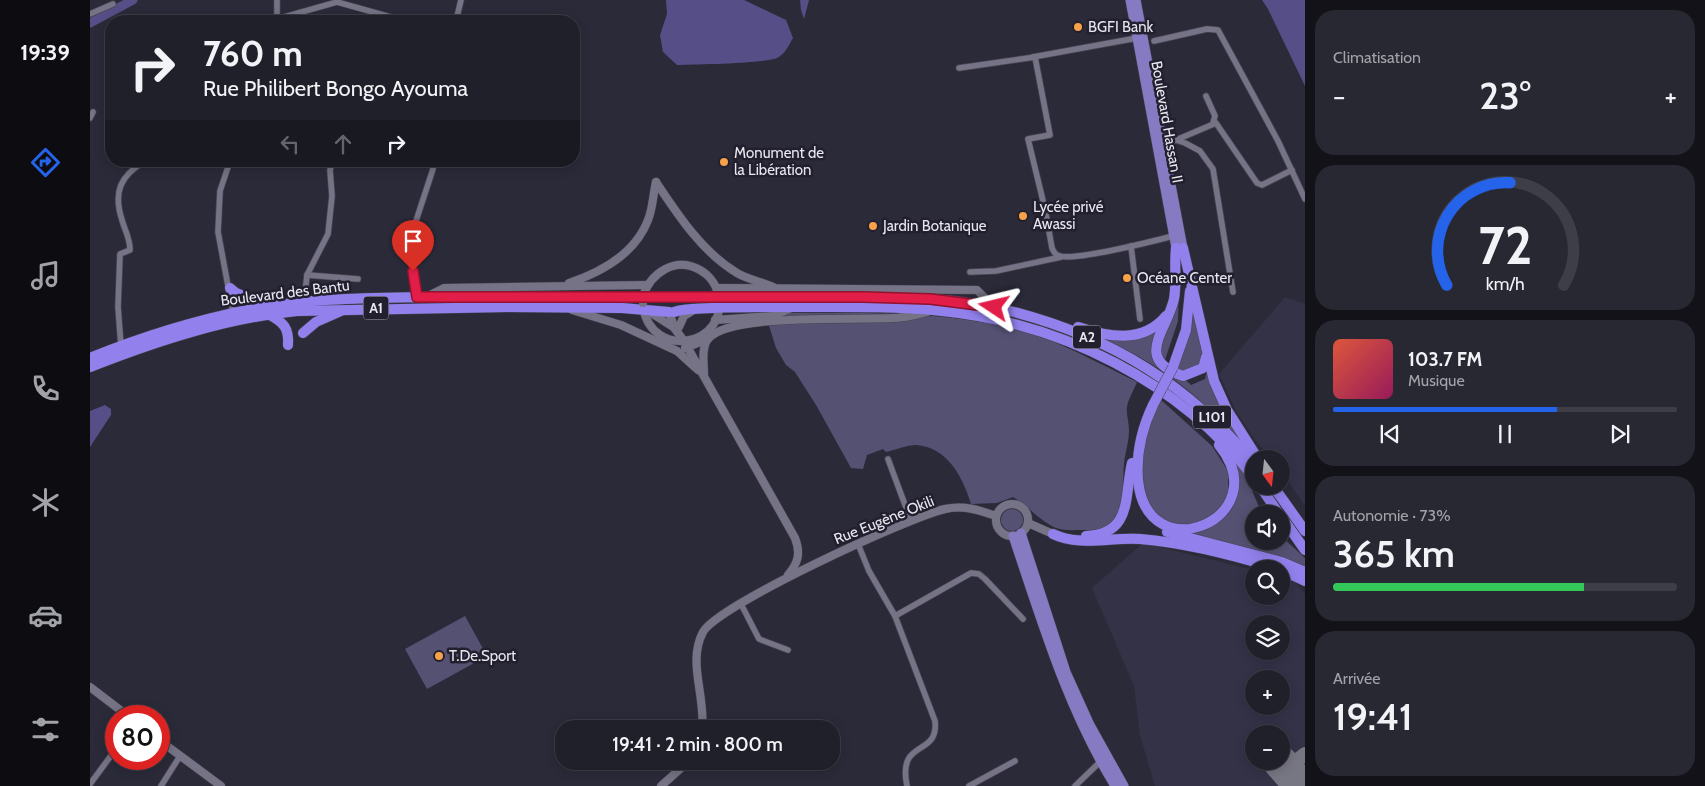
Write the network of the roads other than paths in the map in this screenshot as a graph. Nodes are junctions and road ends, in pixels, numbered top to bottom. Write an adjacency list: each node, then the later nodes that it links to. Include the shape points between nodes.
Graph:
1 (277, 0): 7 (street)
2 (460, 0): 10 (street)
3 (1130, 0): 11 (main road, Boulevard Hassan II)
4 (1136, 0): 11 (main road, Boulevard Hassan II)
5 (113, 4): 6 (street)
6 (90, 14)
7 (277, 15)
8 (294, 15): 9 (street, via 337,2)
9 (384, 15)
10 (457, 15)
11 (1140, 37): 12 (main road); 13 (main road, Boulevard Hassan II); 14 (street); 26 (main road, Boulevard Hassan II)
12 (1154, 41): 13 (main road); 24 (street, via 1207,29 1218,30)
13 (1146, 49): 19 (main road, Boulevard Hassan II)
14 (1034, 57): 15 (street); 29 (street, via 1050,135 1028,138 1052,248)
15 (959, 68)
16 (1206, 96): 17 (street, via 1215,116)
17 (1213, 123): 18 (street); 24 (street, via 1220,126 1257,183 1262,185)
18 (1176, 140): 19 (street); 37 (street, via 1200,151 1214,171)
19 (1163, 144): 28 (main road, Boulevard Hassan II)
20 (136, 167): 61 (street, via 126,175 118,193 130,250 120,254 118,307)
21 (228, 167): 35 (street, via 220,192 218,225)
22 (331, 167): 31 (street, via 328,234)
23 (433, 167): 38 (street, via 413,233 412,257)
24 (1292, 170): 25 (street)
25 (1305, 198)
26 (1173, 236): 27 (street); 28 (main road, Boulevard Hassan II)
27 (1131, 246): 29 (street); 54 (street)
28 (1179, 248): 51 (highway); 63 (highway); 68 (highway, via 1183,307 1179,334 1170,366)
29 (1061, 257): 30 (street, via 996,271)
30 (970, 272)
31 (307, 275): 32 (street); 41 (street)
32 (358, 278)
33 (563, 285): 34 (main road); 36 (main road, via 614,264 636,242 648,220 656,182 709,251 738,273); 38 (main road, via 444,288)
34 (647, 285): 40 (main road, via 665,268 689,266 710,278); 43 (main road)
35 (230, 288): 52 (highway); 53 (street)
36 (777, 288): 40 (main road); 47 (main road, via 977,290)
37 (1233, 292)
38 (421, 297): 41 (highway, Boulevard des Bantu / A1); 42 (highway, Boulevard des Bantu / A1)
39 (654, 297): 40 (highway, Boulevard des Bantu / A2); 43 (highway, Boulevard des Bantu / A1)
40 (718, 298): 44 (highway); 45 (highway, Boulevard des Bantu / A2); 47 (highway, Boulevard des Bantu / A2, via 923,298); 49 (highway, Boulevard des Bantu / A2); 55 (main road)
41 (304, 302): 52 (highway, Boulevard des Bantu / A1)
42 (561, 302): 43 (highway, Boulevard des Bantu / A1); 44 (highway); 46 (highway, Boulevard des Bantu / A1); 48 (highway, Boulevard des Bantu / A1); 62 (main road)
43 (643, 303): 44 (highway, Boulevard des Bantu / A1); 46 (highway, Boulevard des Bantu / A1); 59 (main road, via 646,321 654,331 664,338)
44 (672, 306): 49 (highway, Boulevard des Bantu / A2); 56 (main road)
45 (793, 307): 50 (highway, Boulevard des Bantu / A2); 55 (main road, via 774,316)
46 (622, 308): 56 (main road, via 657,315)
47 (999, 308): 51 (highway, via 1025,311 1117,336 1151,329); 67 (highway, Boulevard des Bantu / A2, via 1081,334)
48 (345, 309): 52 (highway, Boulevard des Bantu / A1); 57 (highway, via 316,322)
49 (697, 309): 56 (main road, via 684,316)
50 (936, 310): 58 (main road, via 904,318 787,320 724,329); 69 (highway, Boulevard des Bantu / A2, via 996,320 1058,337 1103,357 1159,389)
51 (1170, 310): 63 (highway, via 1155,345 1160,362 1186,376 1203,368)
52 (269, 311): 53 (highway, Boulevard des Bantu / A1); 60 (highway, via 286,327); 65 (highway, Boulevard des Bantu / A1, via 174,338)
53 (233, 313): 61 (highway, Boulevard des Bantu / A1, via 175,327)
54 (1140, 319)
55 (715, 320): 59 (main road, via 703,335)
56 (677, 328): 59 (main road)
57 (302, 333)
58 (708, 339): 59 (main road); 66 (main road, via 704,351)
59 (685, 342): 62 (main road); 66 (main road)
60 (288, 345)
61 (121, 346): 64 (highway, Boulevard des Bantu / A1)
62 (670, 348): 66 (main road)
63 (1206, 353): 70 (highway, via 1223,403)
64 (90, 358)
65 (90, 368)
66 (704, 375): 87 (main road, via 790,529)
67 (1164, 378): 71 (highway, L101, via 1218,423)
68 (1150, 404): 69 (highway, via 1138,455 1140,493 1147,510 1160,522 1188,530 1207,525 1221,515 1231,501 1234,483 1233,470 1224,453); 73 (highway, via 1137,432)
69 (1186, 410): 74 (highway, via 1225,444)
70 (1252, 450)
71 (1245, 453)
72 (888, 459): 79 (street)
73 (1132, 463): 83 (highway, via 1124,514 1112,527 1094,535); 90 (highway, via 1137,501 1158,528 1184,538 1282,562)
74 (1245, 467)
75 (1280, 495): 77 (highway)
76 (1282, 495): 77 (highway)
77 (1283, 498): 82 (highway)
78 (996, 516): 79 (main road, Rue Eugène Okili, via 958,507); 80 (main road, via 1006,505 1016,505 1026,514); 84 (main road, via 999,530)
79 (911, 521): 85 (main road, Rue Eugène Okili)
80 (1028, 523): 83 (main road); 84 (main road)
81 (1290, 529): 86 (highway)
82 (1305, 530)
83 (1053, 534): 88 (highway, via 1079,540 1139,539 1170,543)
84 (1017, 535): 104 (main road, via 1060,677); 115 (main road, via 1066,672 1090,725)
85 (858, 544): 89 (main road, Rue Eugène Okili); 95 (street, via 868,571)
86 (1305, 550)
87 (799, 554): 89 (main road); 92 (main road, via 797,564)
88 (1245, 561)
89 (813, 564): 92 (main road, Rue Eugène Okili)
90 (1305, 572)
91 (1290, 574): 93 (highway)
92 (785, 579): 94 (main road, Rue Eugène Okili)
93 (1305, 582)
94 (741, 604): 97 (street, via 759,639); 100 (main road, Rue Eugène Okili, via 708,625 700,639 697,664)
95 (895, 616): 96 (street, via 971,573 985,579); 111 (street, via 929,702 936,732 929,744 913,751 907,758)
96 (1023, 619)
97 (788, 650)
98 (90, 687): 99 (main road)
99 (114, 705)
100 (702, 720)
101 (170, 748): 102 (main road)
102 (180, 756): 108 (street); 109 (main road)
103 (1015, 761): 112 (street)
104 (1101, 762): 113 (street); 114 (main road)
105 (105, 764): 107 (street)
106 (679, 770): 110 (main road)
107 (90, 784)
108 (161, 786)
109 (221, 786)
110 (661, 786)
111 (907, 786)
112 (969, 786)
113 (1075, 786)
114 (1115, 786)
115 (1124, 786)

